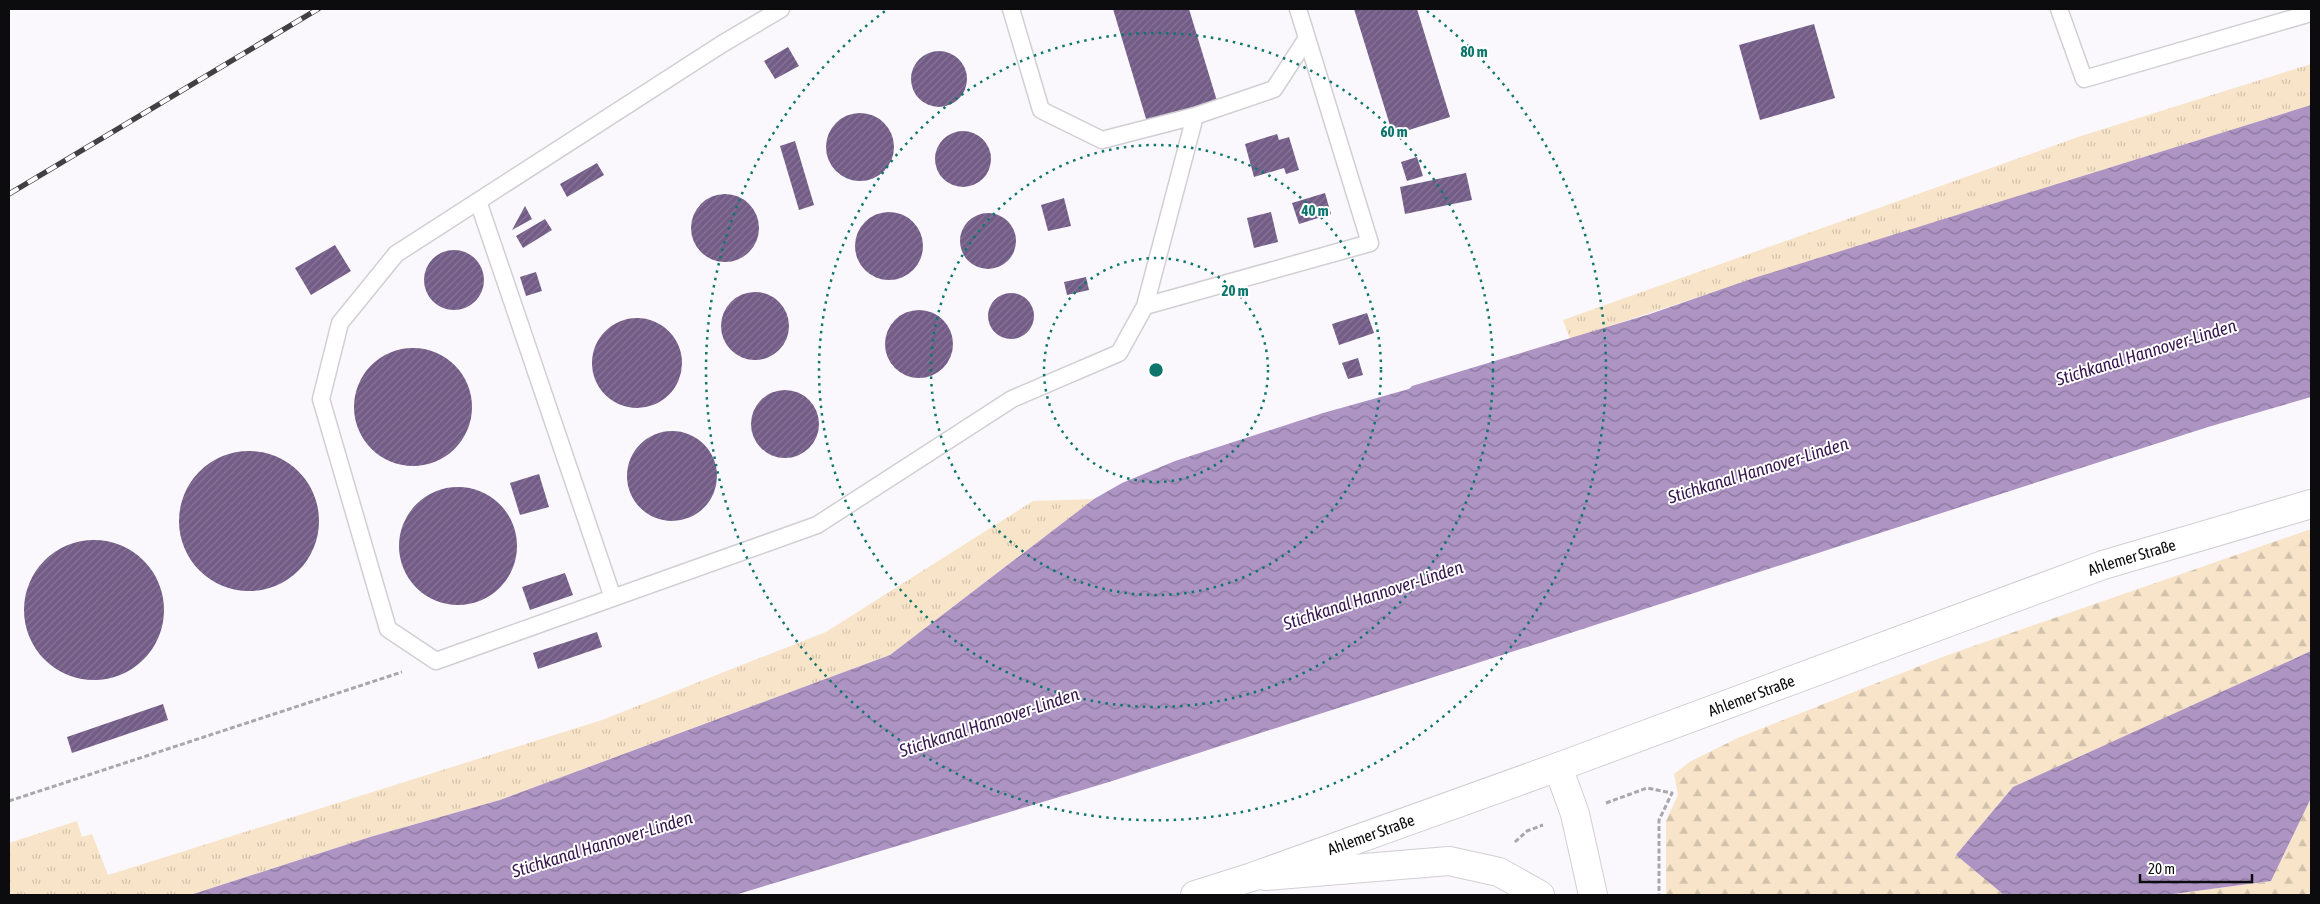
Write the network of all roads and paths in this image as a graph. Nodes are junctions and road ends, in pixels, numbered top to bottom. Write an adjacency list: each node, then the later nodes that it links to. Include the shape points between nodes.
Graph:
1 (781, 9): 8 (lane)
2 (1011, 9): 7 (lane, via 1041,110 1102,140)
3 (1298, 9): 6 (lane)
4 (2059, 9): 5 (lane, via 2084,79)
5 (2311, 13)
6 (1307, 38): 7 (lane, via 1274,89); 9 (lane, via 1370,243)
7 (1195, 116): 9 (lane)
8 (478, 201): 11 (lane); 12 (lane, via 396,254 340,323 321,399 388,629)
9 (1145, 306): 11 (lane, via 1119,353 1012,399 817,525)
10 (2311, 504): 13 (main road, Ahlemer Straße, via 2103,565)
11 (613, 598): 12 (lane)
12 (436, 661): 14 (path)
13 (1558, 767): 15 (main road, Ahlemer Straße); 18 (main road, via 1575,814)
14 (9, 801)
15 (1252, 878): 16 (main road, Ahlemer Straße); 17 (main road, via 1449,861 1499,872)
16 (1195, 895)
17 (1540, 895)
18 (1593, 895)

